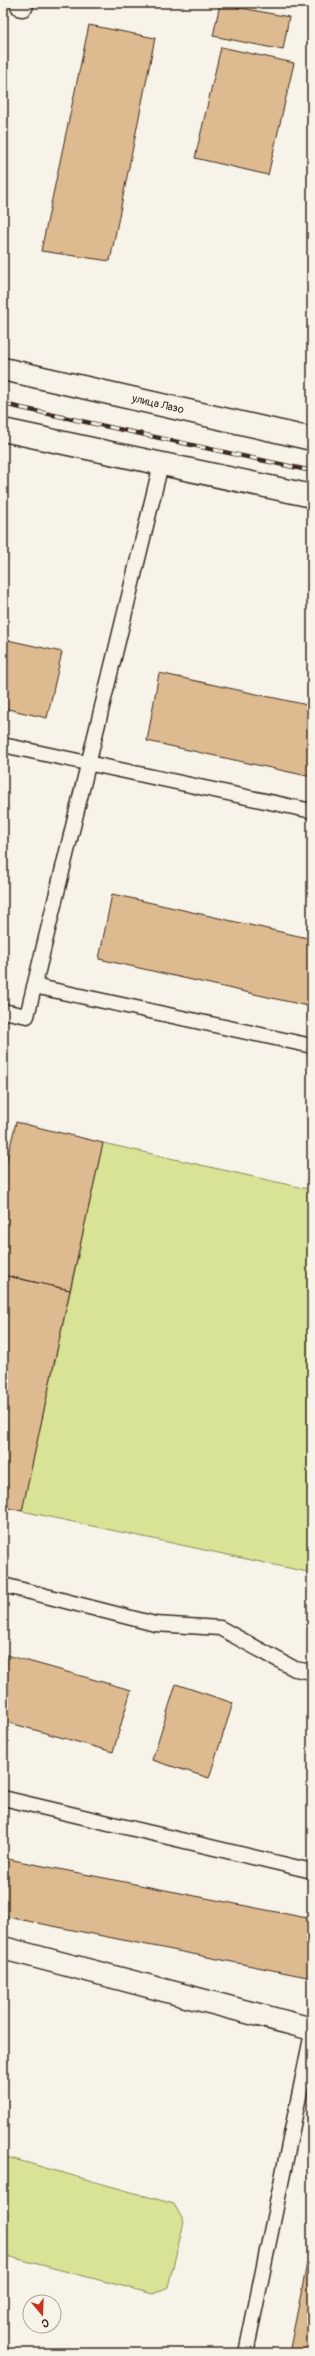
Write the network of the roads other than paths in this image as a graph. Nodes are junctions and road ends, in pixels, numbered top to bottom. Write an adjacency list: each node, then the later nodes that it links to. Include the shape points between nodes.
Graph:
1 (3, 369): 3 (main road, улица Лазо)
2 (3, 430): 4 (main road)
3 (312, 439)
4 (161, 464): 5 (main road); 7 (lane)
5 (312, 496)
6 (3, 745): 7 (lane)
7 (88, 763): 8 (lane); 9 (lane)
8 (312, 811)
9 (34, 986): 10 (lane, via 27,1016); 11 (lane)
10 (3, 1011)
11 (312, 1046)
12 (3, 1585): 13 (lane, via 155,1624 220,1628 295,1669)
13 (312, 1672)
14 (3, 1798): 15 (lane)
15 (312, 1871)
16 (3, 1948): 17 (main road)
17 (312, 2029)
18 (312, 2033): 19 (lane)
19 (246, 2353)

